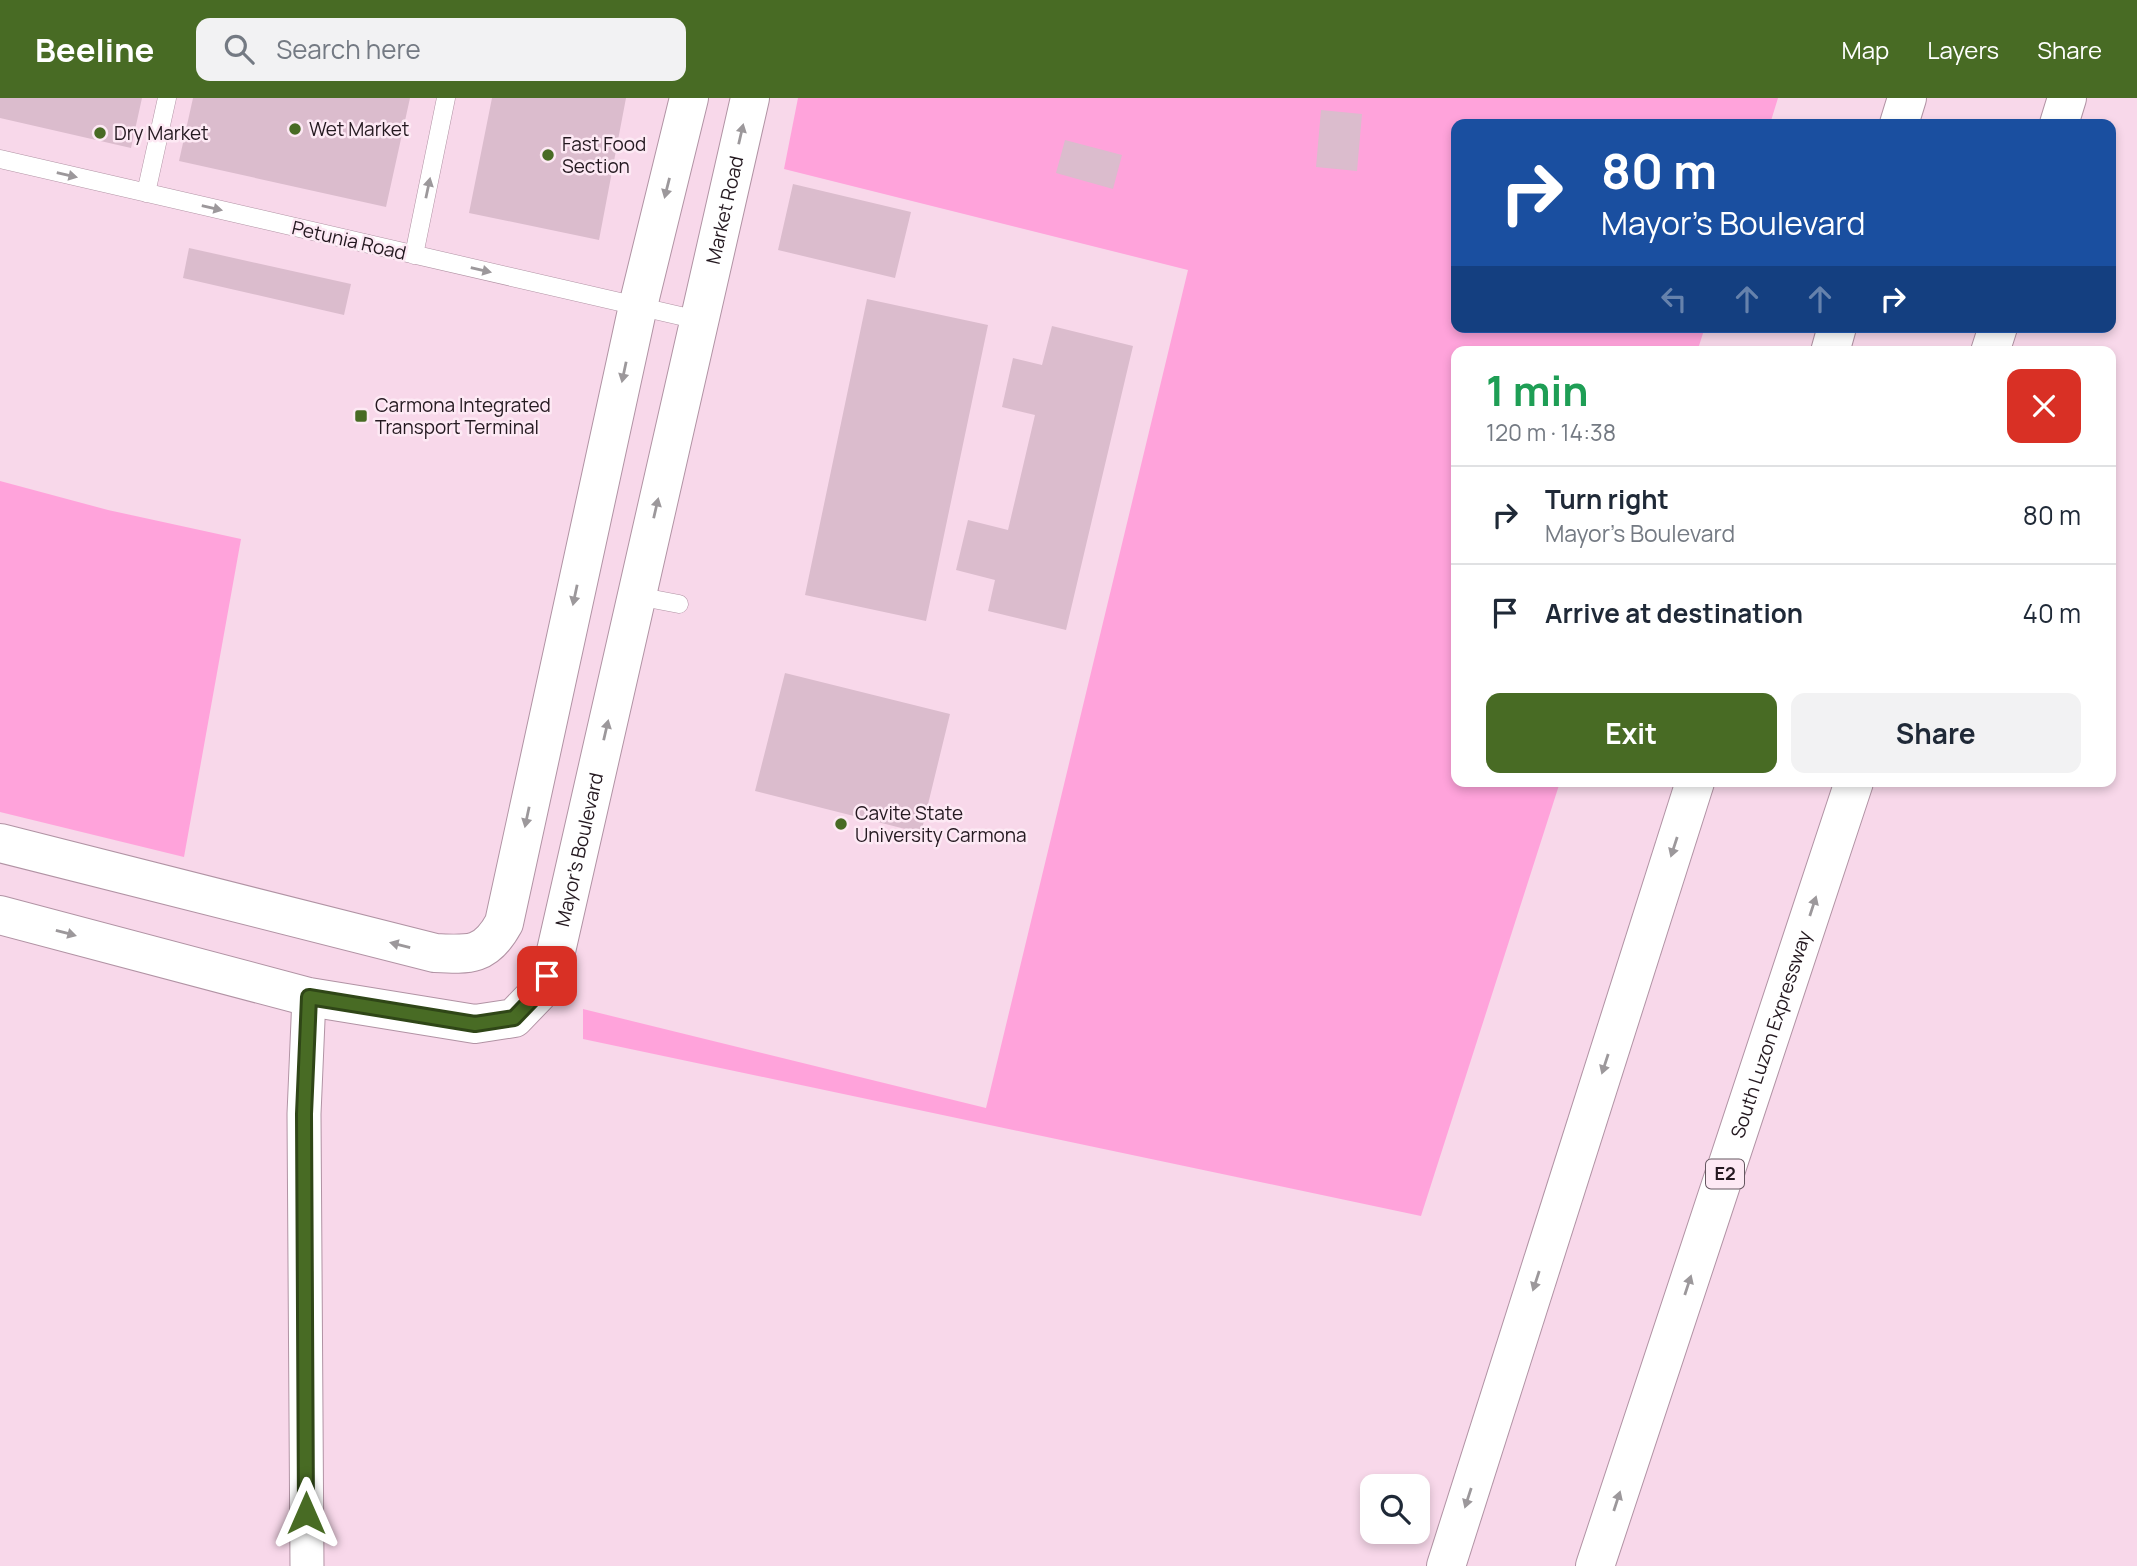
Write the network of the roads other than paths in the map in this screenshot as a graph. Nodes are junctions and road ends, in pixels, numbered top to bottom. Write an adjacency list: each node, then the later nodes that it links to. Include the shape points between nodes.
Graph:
1 (167, 98): 10 (lane)
2 (446, 98): 11 (lane, one-way to 2)
3 (689, 98): 12 (main road, one-way to 12)
4 (750, 98): 13 (main road, Market Road, one-way to 4)
5 (1907, 98): 7 (main road)
6 (2067, 98): 8 (main road)
7 (1901, 119)
8 (2061, 119)
9 (0, 159): 10 (lane, Petunia Road, one-way to 10)
10 (146, 193): 11 (lane, Petunia Road, one-way to 11)
11 (414, 254): 12 (lane, Petunia Road, one-way to 12)
12 (638, 306): 13 (lane, Petunia Road); 18 (main road, one-way to 18, via 504,923 494,941 459,955 435,953)
13 (698, 320): 14 (main road, Mayor's Boulevard, one-way to 13)
14 (637, 596): 15 (lane); 20 (main road, Mayor's Boulevard, one-way to 14, via 475,1024 514,1018 539,992 554,960)
15 (679, 604)
16 (1693, 787): 22 (main road, one-way to 22)
17 (1852, 787): 23 (main road, South Luzon Expressway / E2, one-way to 17)
18 (0, 843)
19 (0, 915): 20 (main road, Mayor's Boulevard, one-way to 20)
20 (309, 997): 21 (street, via 304,1114)
21 (307, 1566)
22 (1446, 1566)
23 (1595, 1566)

